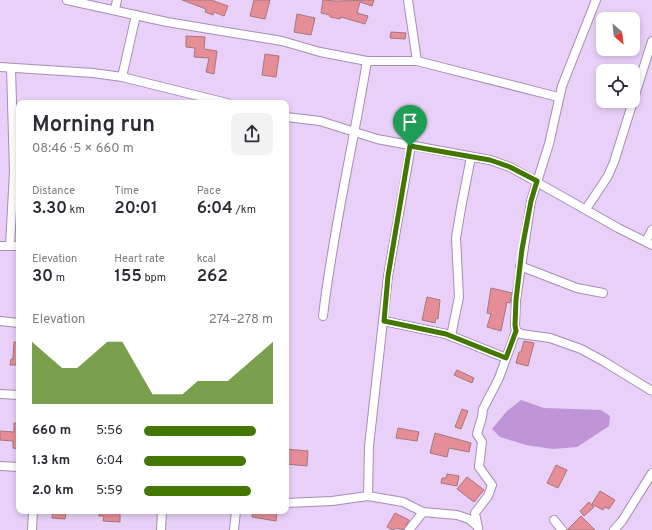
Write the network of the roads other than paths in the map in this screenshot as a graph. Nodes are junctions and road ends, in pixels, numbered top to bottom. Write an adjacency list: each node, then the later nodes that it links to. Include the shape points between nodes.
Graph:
1 (67, 0): 5 (street)
2 (117, 0): 5 (street)
3 (408, 0): 9 (street)
4 (596, 0): 13 (street)
5 (115, 10): 6 (street)
6 (136, 15): 8 (street, via 282,41 320,52); 12 (street)
7 (652, 41): 21 (street, via 614,162 608,176)
8 (367, 61): 9 (street); 16 (street)
9 (417, 61): 13 (street)
10 (0, 67): 11 (street)
11 (11, 68): 12 (street); 19 (street)
12 (122, 77): 14 (street)
13 (558, 97): 20 (street, via 549,144)
14 (215, 100)
15 (289, 116): 16 (street, via 320,121)
16 (356, 132): 17 (street); 28 (street, via 333,244)
17 (410, 146): 18 (street); 30 (street, via 389,270)
18 (471, 157): 20 (street, via 510,167); 33 (street, via 456,238 459,291)
19 (16, 171): 25 (street)
20 (537, 181): 21 (street); 26 (street)
21 (586, 209): 23 (street)
22 (652, 230): 23 (street)
23 (649, 243)
24 (0, 246): 25 (street)
25 (15, 246)
26 (520, 266): 27 (street, via 576,288); 32 (street)
27 (603, 293)
28 (323, 316)
29 (0, 321): 31 (street)
30 (384, 321): 33 (street); 41 (street, via 369,446)
31 (16, 323)
32 (516, 331): 34 (street); 35 (street, via 570,344)
33 (451, 336): 34 (street)
34 (506, 358): 48 (street, via 483,409 477,434 482,442 479,468 492,485 488,496 475,513)
35 (652, 391)
36 (0, 394): 37 (street)
37 (16, 395)
38 (0, 466): 39 (street)
39 (16, 467)
40 (652, 474): 54 (street)
41 (368, 496): 42 (street); 43 (street, via 403,502)
42 (289, 503)
43 (423, 512): 48 (street, via 457,515 469,519); 52 (street)
44 (33, 514): 49 (street)
45 (162, 514): 50 (street)
46 (236, 514): 51 (street)
47 (554, 520): 53 (street)
48 (479, 529)
49 (32, 530)
50 (160, 530)
51 (234, 530)
52 (409, 530)
53 (562, 530)
54 (614, 530)

